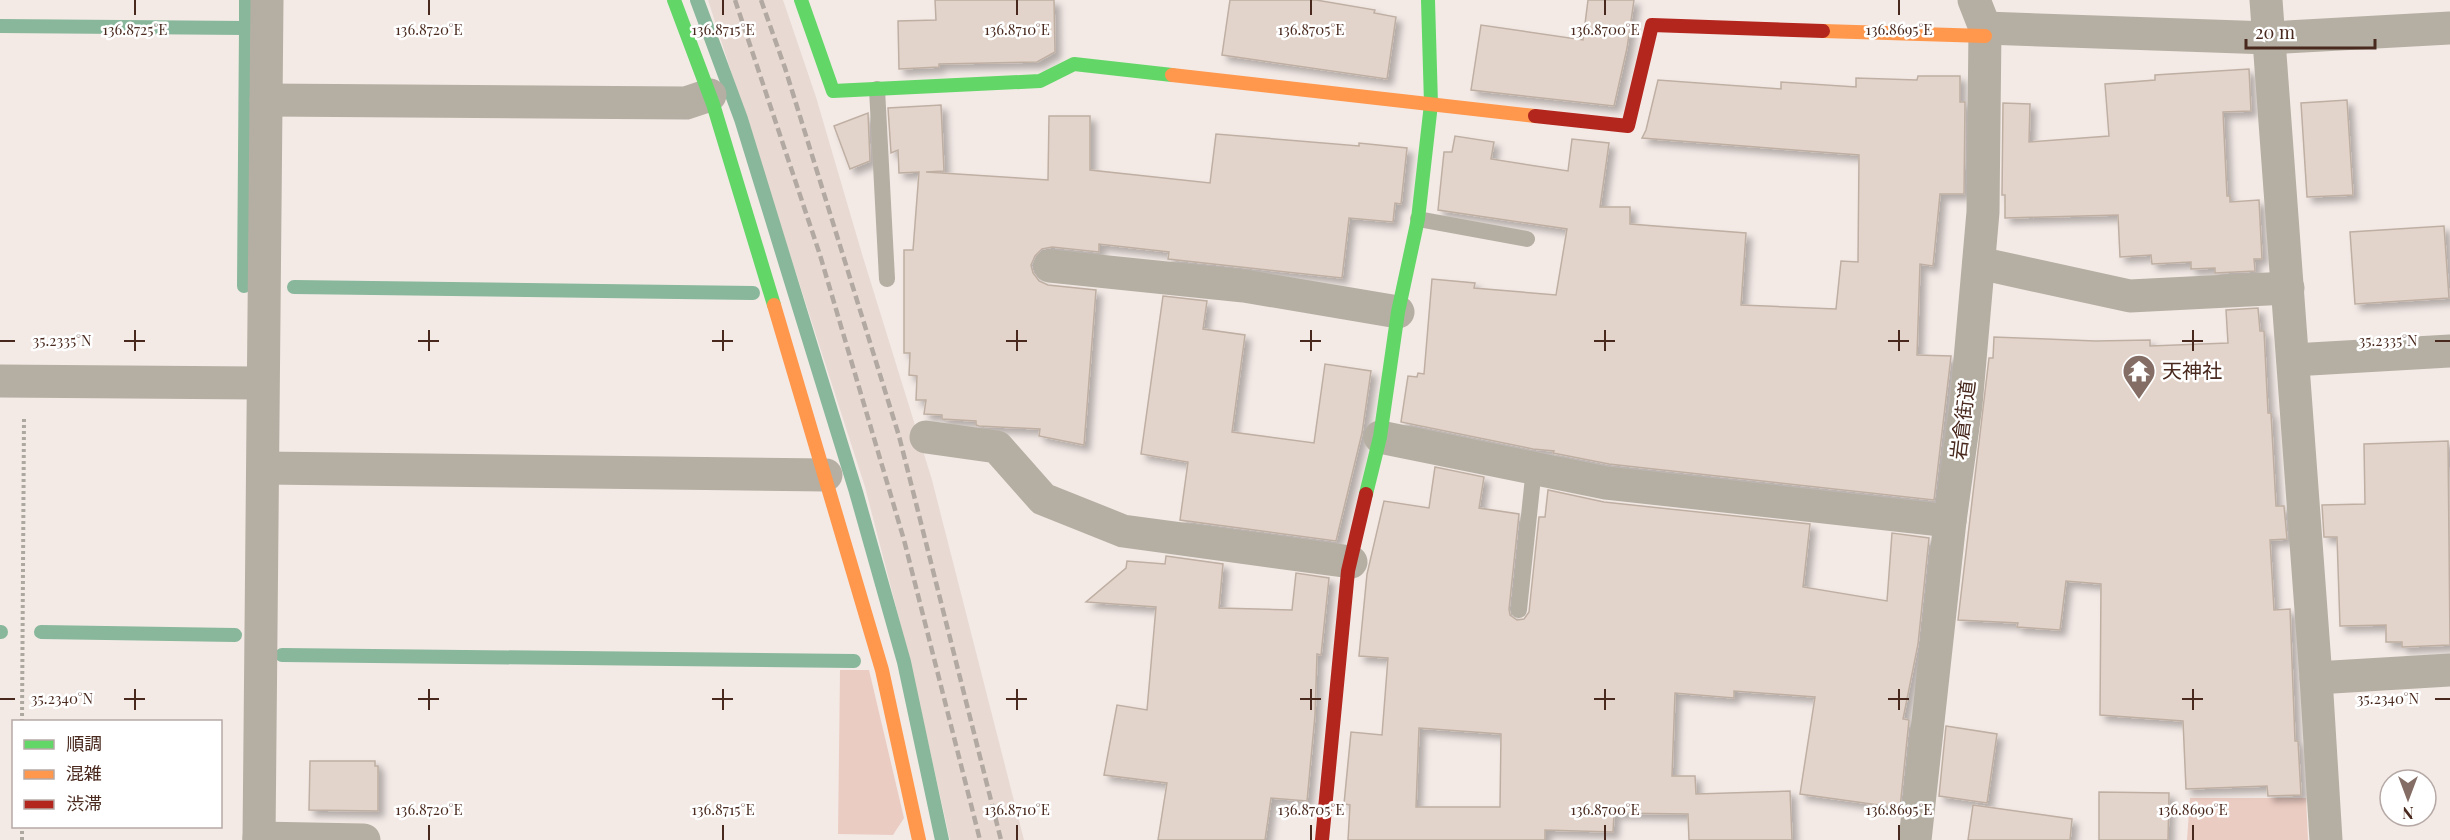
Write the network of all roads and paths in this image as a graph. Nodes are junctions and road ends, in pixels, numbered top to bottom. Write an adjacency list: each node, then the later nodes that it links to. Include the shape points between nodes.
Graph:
1 (267, 0): 11 (street)
2 (674, 0): 10 (street)
3 (801, 0): 9 (street, via 833,91)
4 (1428, 0): 12 (street)
5 (2266, 0): 8 (street)
6 (1982, 22): 8 (street); 12 (street, via 1652,25 1628,126); 15 (street, 岩倉街道, via 1983,212)
7 (2450, 28): 8 (street)
8 (2268, 38): 18 (street)
9 (877, 89): 12 (street, via 1040,81 1074,64); 17 (lane)
10 (710, 95): 11 (street, via 686,103); 28 (street)
11 (266, 100): 23 (street)
12 (1431, 104): 13 (street)
13 (1418, 219): 14 (lane); 19 (street)
14 (1527, 239)
15 (1979, 263): 18 (street, via 2130,296); 29 (street, 岩倉街道)
16 (1050, 266): 19 (street, via 1244,286)
17 (887, 279)
18 (2288, 288): 21 (street)
19 (1398, 312): 25 (street)
20 (2450, 351): 21 (street)
21 (2293, 360): 33 (street)
22 (12, 381): 23 (street); 34 (path)
23 (262, 383): 26 (street)
24 (926, 437): 30 (street, via 997,447 1043,499 1123,531)
25 (1380, 438): 27 (street); 30 (street)
26 (264, 468): 28 (street); 35 (street)
27 (1534, 468): 29 (street, via 1606,483); 31 (lane)
28 (826, 475): 37 (street, via 882,670)
29 (1950, 521): 39 (street, 岩倉街道)
30 (1351, 562): 38 (street)
31 (1519, 610)
32 (2450, 670): 33 (street)
33 (2316, 678): 40 (street)
34 (22, 720)
35 (259, 839): 36 (street)
36 (364, 840)
37 (919, 840)
38 (1322, 840)
39 (1915, 840)
40 (2326, 840)

